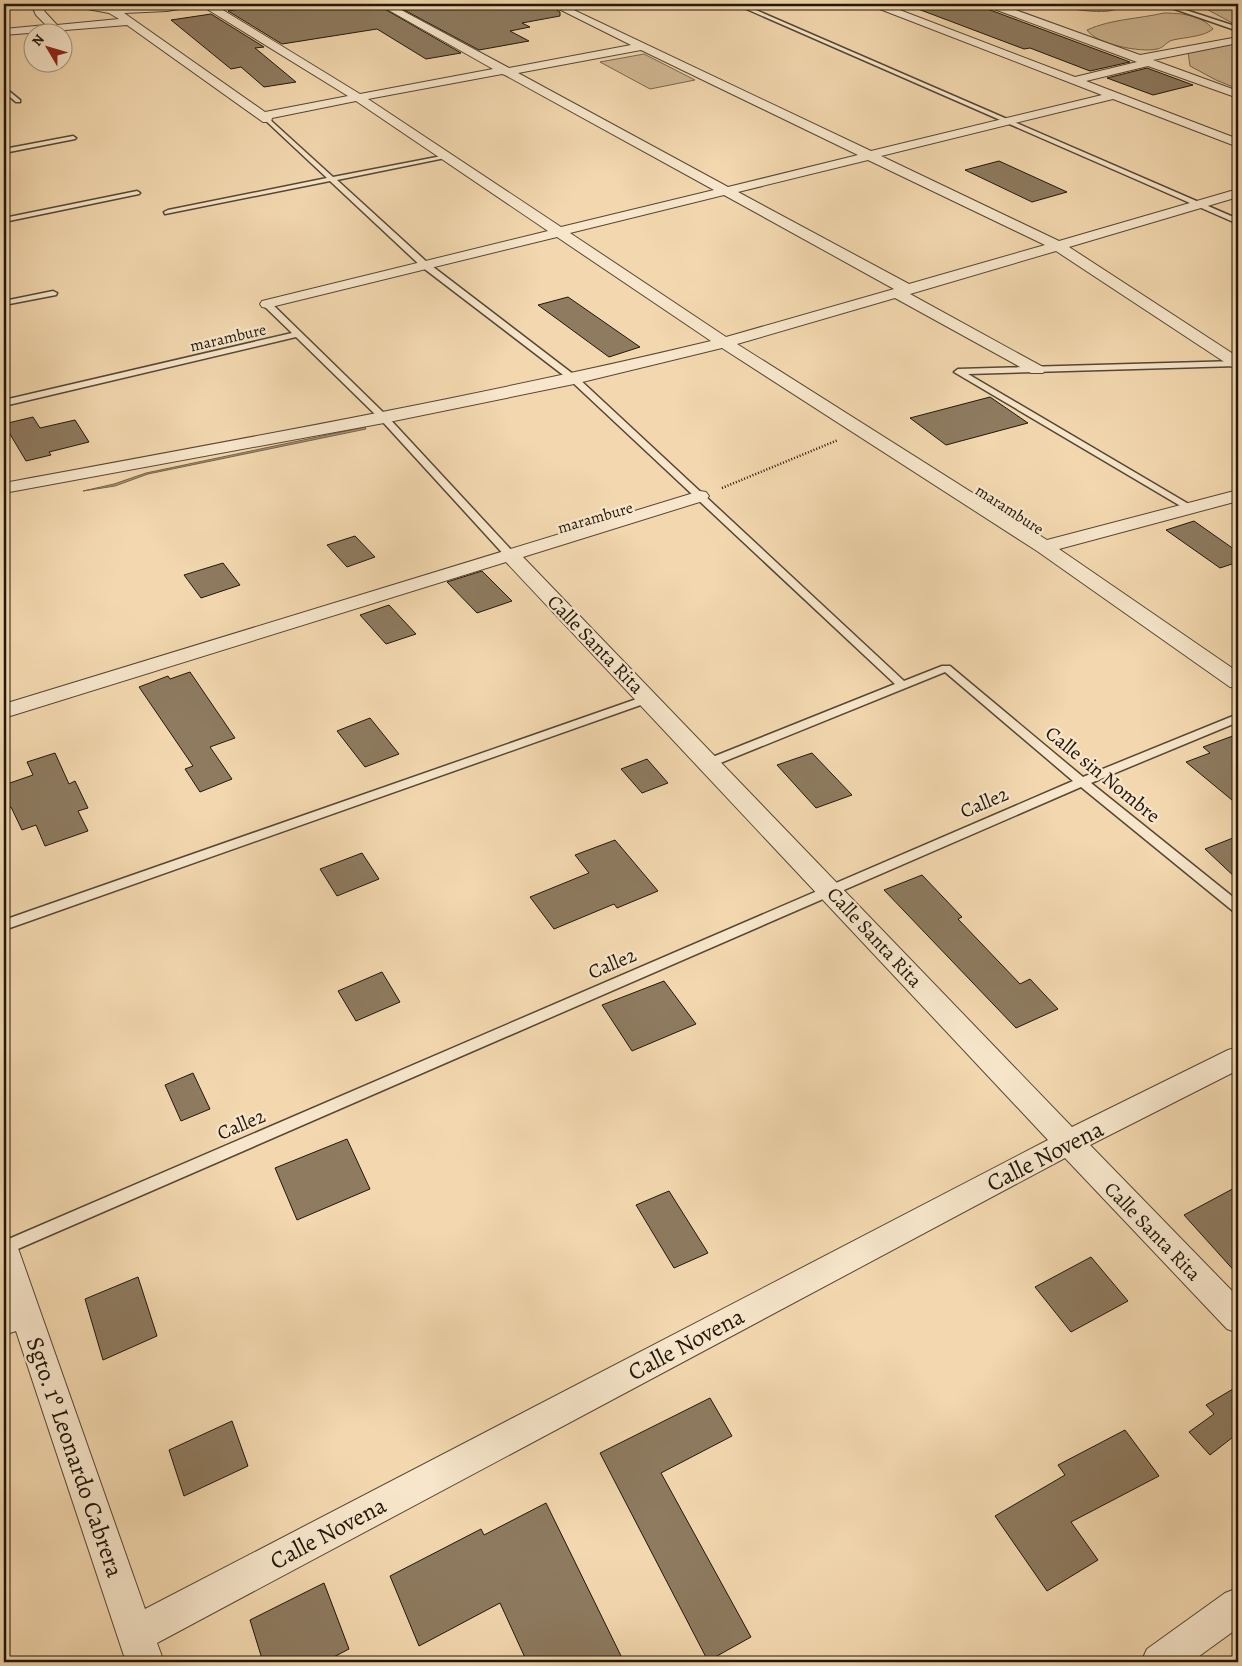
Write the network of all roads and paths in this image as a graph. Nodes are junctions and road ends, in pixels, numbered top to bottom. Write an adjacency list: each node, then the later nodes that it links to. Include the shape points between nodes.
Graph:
1 (36, 4): 12 (street)
2 (76, 4): 11 (street)
3 (198, 4): 11 (street, via 152,11)
4 (206, 4): 26 (street)
5 (383, 4): 21 (street)
6 (554, 4): 19 (street)
7 (738, 4): 29 (lane)
8 (876, 4): 22 (street)
9 (990, 4): 20 (street)
10 (1163, 4): 15 (lane)
11 (105, 7): 13 (street)
12 (48, 22)
13 (126, 22): 14 (street); 28 (street)
14 (72, 26)
15 (1238, 29)
16 (22, 31): 17 (street)
17 (4, 32)
18 (1238, 40): 20 (street)
19 (644, 46): 21 (street); 33 (street)
20 (1144, 60): 22 (street); 25 (street)
21 (504, 71): 26 (street); 36 (street)
22 (1075, 80): 24 (street)
23 (4, 90): 27 (lane)
24 (1115, 95): 29 (street); 31 (street)
25 (1238, 95)
26 (359, 98): 28 (street); 34 (street)
27 (18, 101)
28 (264, 118): 35 (lane)
29 (1008, 122): 33 (street); 39 (lane)
30 (72, 138): 32 (lane)
31 (1238, 142)
32 (4, 151)
33 (871, 155): 36 (street); 44 (street)
34 (445, 156): 35 (lane); 43 (street)
35 (331, 179): 40 (lane); 45 (lane)
36 (728, 190): 43 (street); 46 (street)
37 (137, 193): 41 (lane)
38 (1238, 193): 39 (street)
39 (1199, 204): 42 (lane); 44 (street)
40 (168, 212)
41 (4, 220)
42 (1238, 222)
43 (559, 232): 45 (street); 51 (street)
44 (1058, 246): 46 (street); 52 (street)
45 (425, 265): 49 (street); 54 (lane)
46 (902, 292): 51 (street); 53 (street)
47 (53, 293): 48 (lane)
48 (4, 304)
49 (267, 304): 50 (lane)
50 (297, 334): 55 (lane); 56 (lane)
51 (724, 343): 54 (street); 63 (street)
52 (1238, 364): 53 (lane)
53 (1037, 370): 62 (lane, via 958,372)
54 (574, 379): 56 (street); 61 (lane)
55 (4, 403)
56 (384, 418): 58 (street); 64 (lane)
57 (846, 437): 59 (path)
58 (4, 488)
59 (722, 488)
60 (1238, 495): 62 (street)
61 (700, 496): 64 (street); 66 (lane)
62 (1189, 508): 63 (street)
63 (1044, 547): 65 (street)
64 (511, 556): 67 (street, Calle Santa Rita); 68 (street)
65 (1238, 682)
66 (902, 685): 70 (lane); 71 (lane, Calle sin Nombre, via 946,668)
67 (648, 699): 70 (street, Calle Santa Rita); 74 (lane)
68 (4, 711)
69 (1238, 718): 71 (lane, Calle2)
70 (709, 763): 72 (street, Calle Santa Rita)
71 (1082, 782): 72 (lane, Calle2); 73 (lane, Calle sin Nombre)
72 (830, 890): 76 (street, Calle Santa Rita); 77 (lane, Calle2)
73 (1238, 908)
74 (4, 925)
75 (1238, 1058): 76 (street, Calle Novena)
76 (1068, 1143): 79 (street, Calle Santa Rita); 81 (street, Calle Novena)
77 (4, 1250): 78 (street, Sgto. 1º Leonardo Cabrera)
78 (14, 1316): 81 (street, Sgto. 1º Leonardo Cabrera)
79 (1238, 1319)
80 (1238, 1606): 82 (street)
81 (140, 1648)
82 (1160, 1662)

